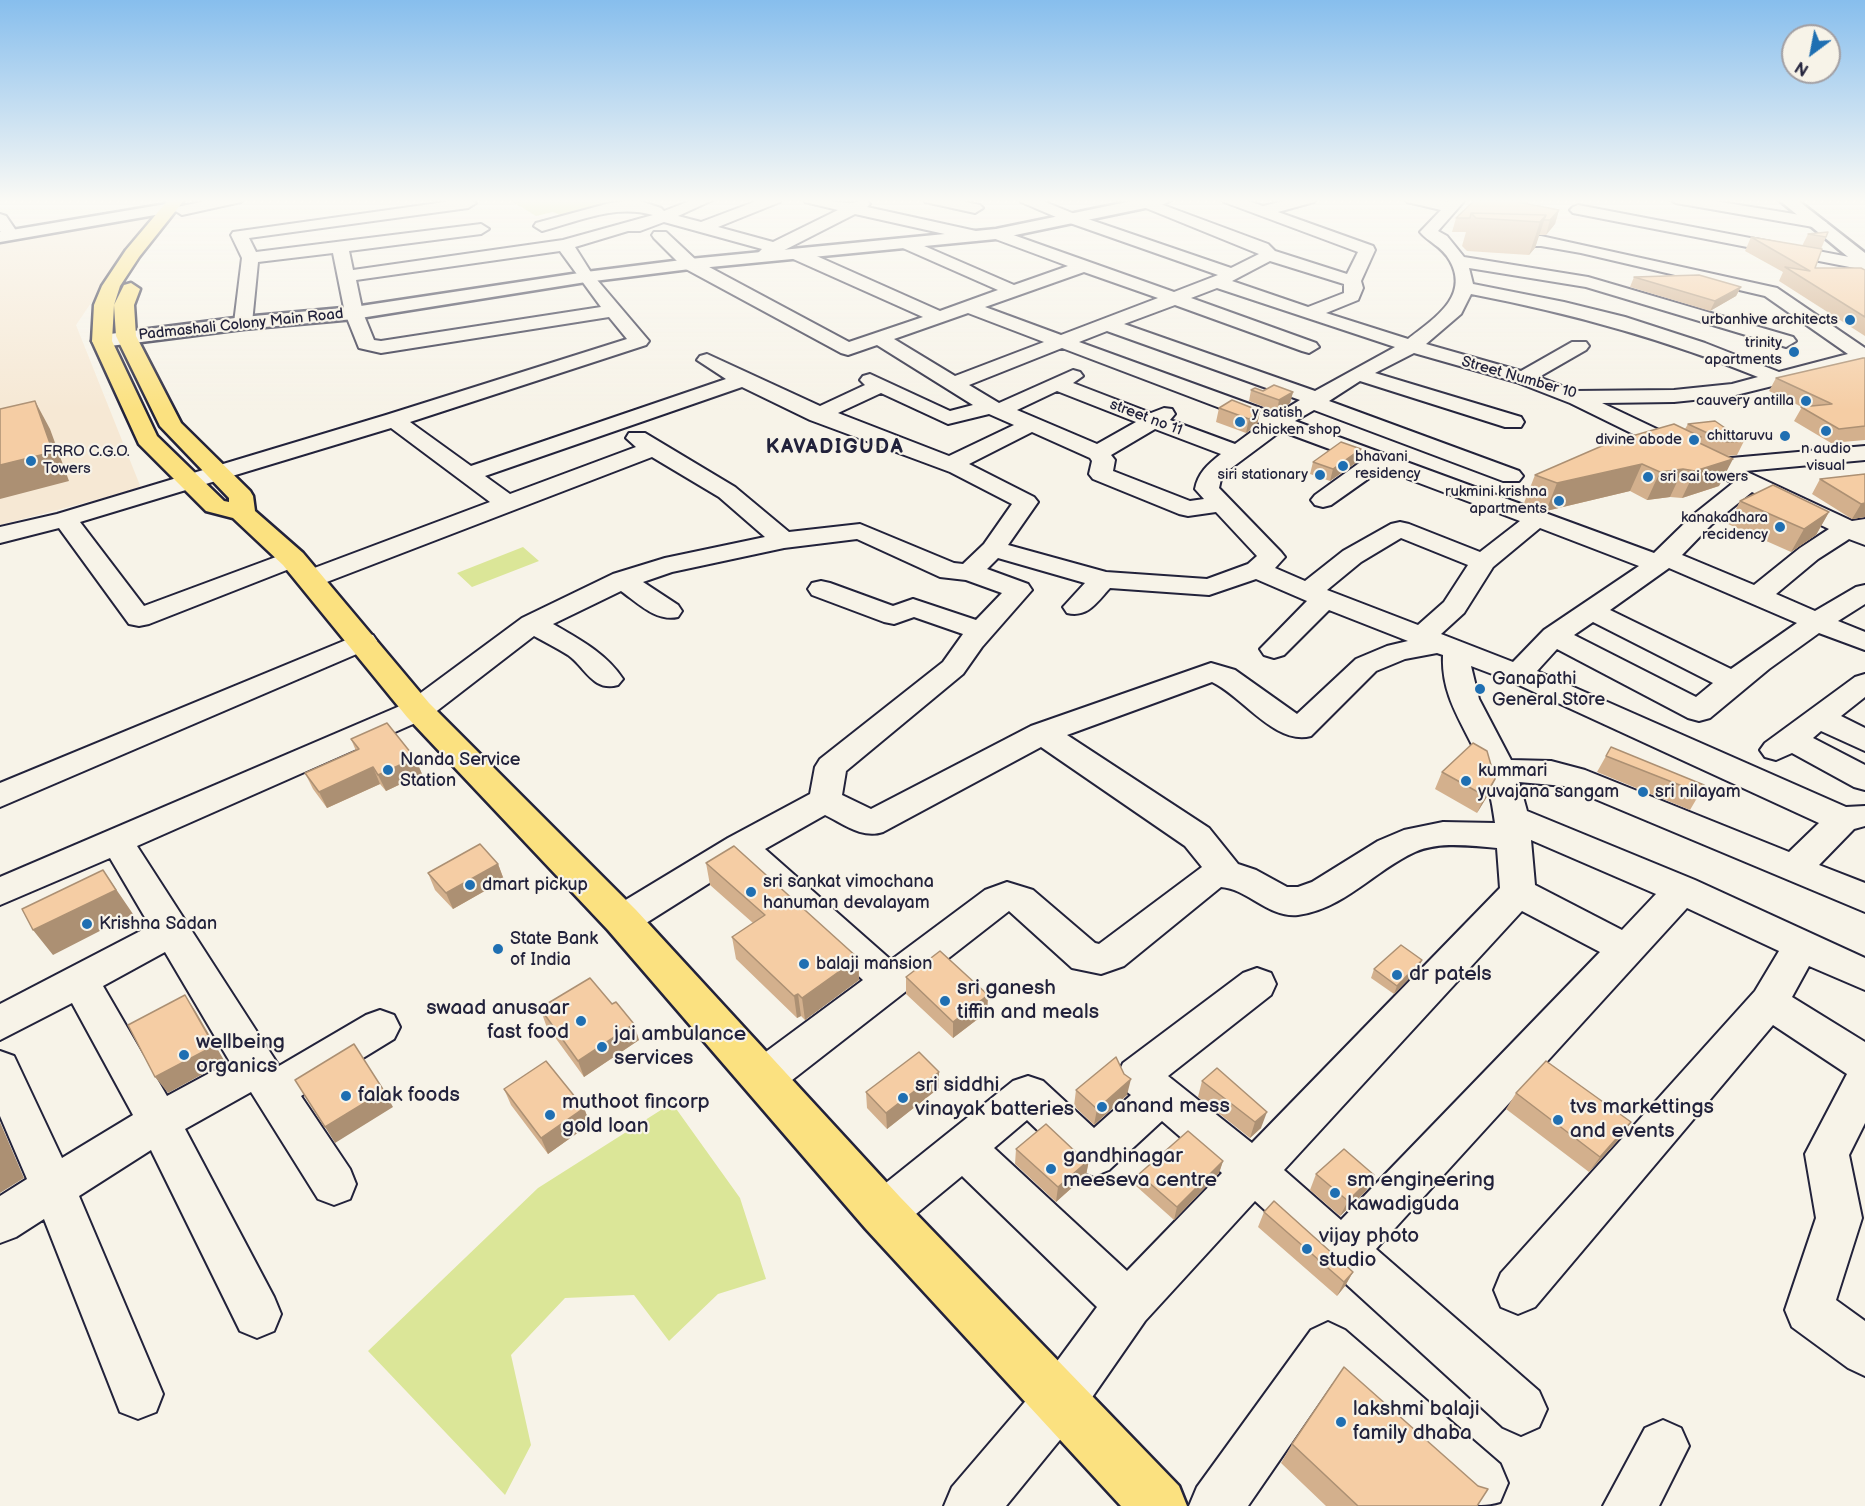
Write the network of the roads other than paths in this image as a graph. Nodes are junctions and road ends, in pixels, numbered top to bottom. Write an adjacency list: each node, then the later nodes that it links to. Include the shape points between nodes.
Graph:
1 (122, 269): 43 (main road, via 104,305)
2 (139, 269): 41 (main road, via 124,305)
3 (249, 269): 38 (street)
4 (345, 269): 22 (street)
5 (394, 269): 22 (street)
6 (581, 269): 23 (street)
7 (648, 269): 23 (street, Padmashali Colony Main Road)
8 (700, 269): 42 (street, via 848,349)
9 (831, 269): 37 (street)
10 (964, 269): 28 (street)
11 (1075, 269): 28 (street)
12 (1093, 269): 31 (street)
13 (1202, 269): 24 (street, Street Number 10)
14 (1241, 269): 24 (street)
15 (1313, 269): 25 (street)
16 (1358, 269): 25 (street)
17 (1462, 269): 27 (street)
18 (1544, 269): 26 (street)
19 (1672, 269): 21 (street)
20 (1754, 269): 29 (street)
21 (1680, 271): 29 (street); 30 (street)
22 (347, 276): 35 (street)
23 (586, 277): 34 (street); 35 (street, Padmashali Colony Main Road)
24 (1224, 278): 31 (street); 36 (street, Street Number 10)
25 (1352, 282): 36 (street, via 1352,296)
26 (1588, 282): 30 (street); 33 (street)
27 (1465, 288): 33 (street); 48 (street, via 1455,310)
28 (1014, 291): 32 (street)
29 (1771, 292): 49 (street)
30 (1638, 295): 44 (street)
31 (1173, 298): 39 (street); 47 (street)
32 (968, 307): 37 (street); 45 (street)
33 (1564, 307): 55 (street, via 1683,341)
34 (613, 311): 35 (street, via 381,347 366,344); 64 (street, via 639,340)
35 (354, 313): 38 (street, Padmashali Colony Main Road)
36 (1308, 315): 40 (street, Street Number 10)
37 (939, 317): 42 (street)
38 (243, 322): 41 (street, Padmashali Colony Main Road)
39 (1108, 325): 45 (street); 53 (street)
40 (1347, 327): 47 (street); 48 (street, Street Number 10)
41 (126, 336): 43 (street, Padmashali Colony Main Road); 77 (main road, via 171,426)
42 (879, 338): 57 (street)
43 (102, 341): 80 (main road, via 147,439)
44 (1786, 341)
45 (1062, 343): 51 (street); 57 (street)
46 (1579, 346): 54 (street)
47 (1309, 347): 53 (street)
48 (1410, 347): 52 (street); 54 (street, Street Number 10)
49 (1864, 356): 55 (street, Street Number 10)
50 (707, 360): 56 (street)
51 (1106, 360): 58 (street); 59 (street)
52 (1358, 374): 61 (street); 66 (street)
53 (1254, 378): 61 (street)
54 (1522, 378): 60 (street, Street Number 10)
55 (1777, 378): 60 (street, Street Number 10, via 1701,394)
56 (741, 380): 63 (street); 67 (street)
57 (952, 384): 62 (street)
58 (1056, 384): 62 (street); 65 (street, street no 11)
59 (1199, 395): 65 (street); 69 (street)
60 (1573, 397): 76 (street)
61 (1314, 401): 69 (street); 79 (street)
62 (995, 408): 63 (street, via 948,418 875,383); 68 (street)
63 (818, 415): 75 (street)
64 (394, 420): 77 (street); 78 (street)
65 (1153, 420): 71 (street); 72 (street, street no 11)
66 (1513, 422)
67 (613, 424): 70 (street); 78 (street)
68 (1032, 424): 71 (street); 75 (street)
69 (1276, 424): 72 (street); 74 (street)
70 (654, 448): 83 (street); 90 (street, via 727,492)
71 (1098, 453): 84 (street, via 1104,460 1101,474 1123,483 1188,509)
72 (1236, 453): 84 (street, via 1209,478 1207,489)
73 (1865, 453): 76 (street)
74 (1381, 459): 82 (street); 87 (street)
75 (950, 464): 91 (street, via 1026,502)
76 (1718, 466): 81 (street)
77 (216, 472): 80 (street); 85 (main road, via 241,496)
78 (469, 474): 83 (street)
79 (1511, 476)
80 (189, 482): 85 (main road, via 215,506); 86 (street)
81 (1749, 482): 88 (street); 92 (street)
82 (1323, 500)
83 (509, 504): 94 (street)
84 (1223, 504): 95 (street, via 1272,556)
85 (242, 513): 94 (main road)
86 (65, 519): 89 (street); 94 (street, via 139,618)
87 (1537, 519): 92 (street); 93 (street)
88 (1859, 530): 101 (street, via 1799,562)
89 (0, 536)
90 (784, 540): 96 (street, via 860,531 949,571); 97 (street, via 665,566)
91 (993, 549): 96 (street); 98 (street)
92 (1661, 560): 101 (street); 104 (street)
93 (1483, 562): 102 (street, via 1400,529 1341,563); 112 (street, via 1454,607)
94 (301, 569): 110 (main road)
95 (1257, 570): 98 (street, via 1209,587); 102 (street)
96 (969, 572): 108 (street, via 1020,590)
97 (622, 580): 105 (street); 107 (street)
98 (1103, 580): 103 (street)
99 (821, 589): 108 (street, via 894,616 913,607)
100 (1865, 593): 106 (street)
101 (1759, 595): 106 (street)
102 (1317, 596): 112 (street); 113 (street)
103 (1077, 607)
104 (1592, 610): 109 (street); 116 (street)
105 (668, 611)
106 (1817, 621): 111 (street); 116 (street)
107 (532, 624): 115 (street, via 579,650); 118 (street)
108 (981, 632): 125 (street, via 953,668 831,767)
109 (1554, 636): 114 (street); 116 (street, via 1699,711)
110 (363, 641): 118 (main road); 124 (street)
111 (1865, 642)
112 (1439, 644): 114 (street); 120 (street, via 1397,652 1366,666 1300,729 1225,676 1211,672); 122 (street)
113 (1274, 649)
114 (1518, 674): 129 (street, via 1851,818)
115 (608, 678)
116 (1732, 681)
117 (1865, 683): 119 (street)
118 (418, 710): 127 (street); 135 (main road)
119 (1818, 717): 121 (street); 123 (street, via 1783,744)
120 (1042, 733): 125 (street, via 871,824); 130 (street, via 1197,837)
121 (1865, 741)
122 (1500, 770): 126 (street); 129 (street, via 1551,772 1574,778)
123 (1865, 779)
124 (0, 796)
125 (825, 800): 128 (street)
126 (1512, 827): 130 (street, via 1422,836 1401,844 1317,894 1297,901 1280,899); 131 (street); 133 (street)
127 (116, 840): 132 (street); 136 (street)
128 (740, 847): 135 (street); 141 (street)
129 (1793, 869): 134 (street)
130 (1225, 872): 141 (street, via 1209,878 1101,959 1085,957 1020,900 1007,896)
131 (1682, 890): 137 (street); 138 (street)
132 (0, 892)
133 (1518, 892): 138 (street); 154 (street)
134 (1865, 898)
135 (622, 920): 148 (main road)
136 (171, 932): 140 (street); 149 (street)
137 (1802, 945): 139 (street); 143 (street)
138 (1626, 949): 159 (street)
139 (1865, 975)
140 (80, 981): 144 (street); 152 (street)
141 (890, 981): 148 (street)
142 (1257, 984): 151 (street, via 1138,1076)
143 (1769, 1002): 146 (street); 160 (street)
144 (0, 1023)
145 (380, 1028): 149 (street)
146 (1865, 1064)
147 (0, 1069): 156 (street)
148 (763, 1078): 157 (main road)
149 (265, 1079): 152 (street); 155 (street)
150 (1865, 1081): 163 (street, via 1827,1154 1839,1218 1809,1310)
151 (1160, 1096): 153 (street, via 1094,1156 1028,1095); 154 (street)
152 (159, 1122): 156 (street); 162 (street)
153 (963, 1148): 157 (street); 161 (street)
154 (1254, 1172): 159 (street); 161 (street)
155 (334, 1184)
156 (54, 1189): 158 (street); 164 (street)
157 (883, 1213): 165 (main road)
158 (0, 1221)
159 (1343, 1251): 166 (street)
160 (1518, 1290)
161 (1128, 1304): 165 (street)
162 (257, 1314)
163 (1865, 1351)
164 (138, 1394)
165 (1059, 1401): 169 (street); 170 (main road)
166 (1521, 1409)
167 (1664, 1446): 172 (street)
168 (1481, 1483): 171 (street, via 1328,1347)
169 (971, 1506)
170 (1159, 1506)
171 (1216, 1506)
172 (1630, 1506)

